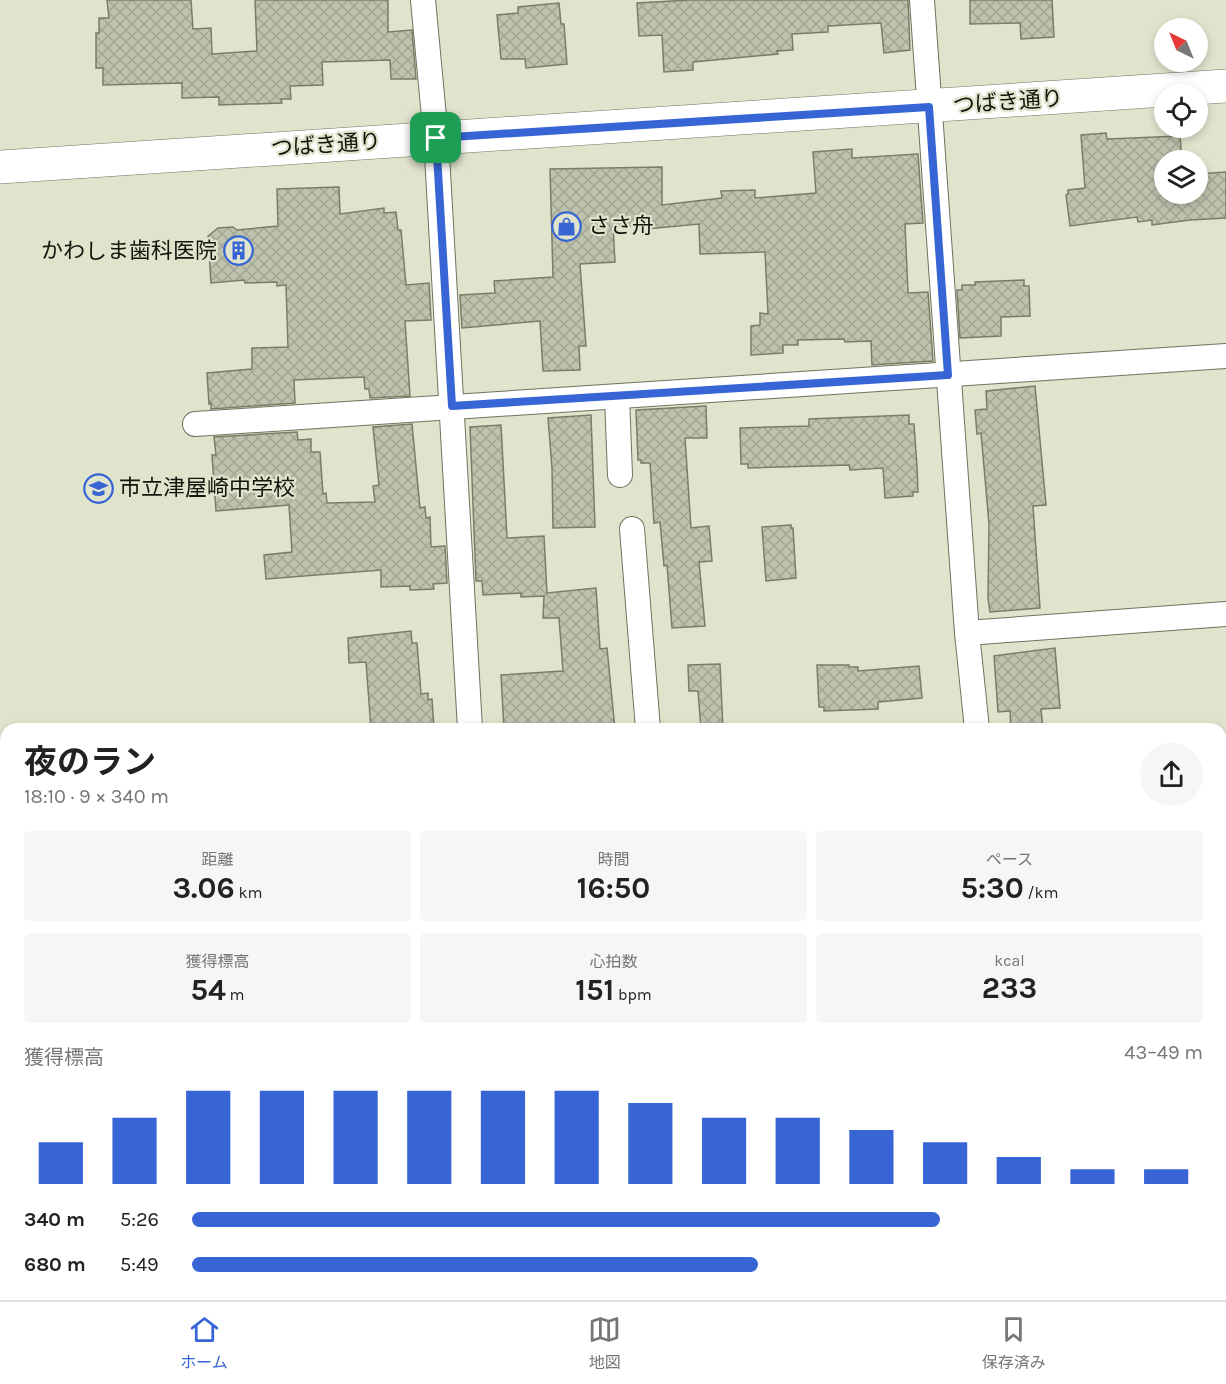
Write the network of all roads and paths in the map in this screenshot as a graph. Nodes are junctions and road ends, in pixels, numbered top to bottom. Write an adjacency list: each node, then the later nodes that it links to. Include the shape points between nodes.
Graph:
1 (423, 0): 5 (street)
2 (922, 0): 4 (street)
3 (1226, 87): 4 (main road, つばき通り)
4 (929, 107): 5 (main road, つばき通り); 8 (street)
5 (436, 138): 6 (main road, つばき通り); 10 (street)
6 (0, 167)
7 (1226, 356): 8 (street)
8 (948, 375): 9 (street); 15 (street)
9 (617, 397): 10 (street); 12 (street)
10 (452, 406): 11 (street); 16 (street)
11 (195, 424)
12 (620, 475)
13 (632, 530): 17 (street)
14 (1226, 614): 15 (street)
15 (967, 633): 18 (street)
16 (470, 723)
17 (648, 723)
18 (976, 723)

